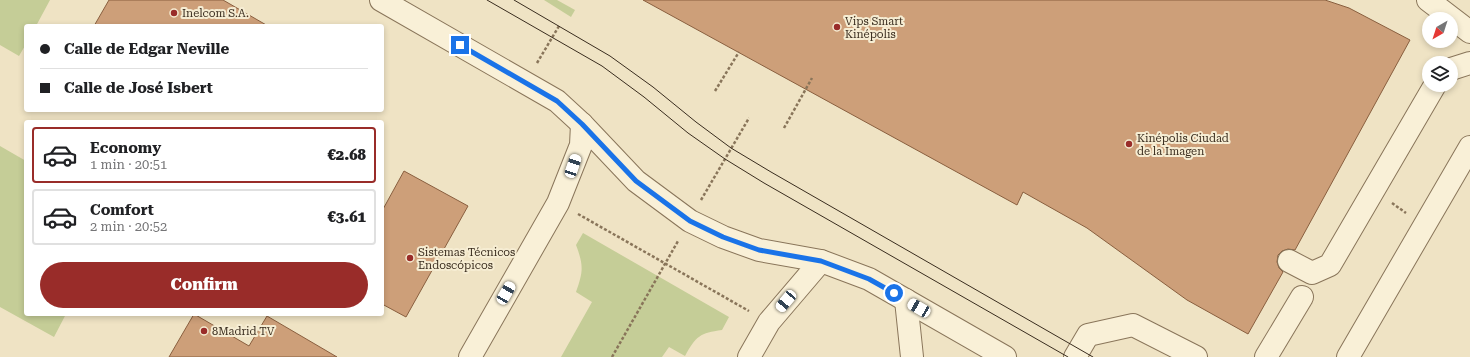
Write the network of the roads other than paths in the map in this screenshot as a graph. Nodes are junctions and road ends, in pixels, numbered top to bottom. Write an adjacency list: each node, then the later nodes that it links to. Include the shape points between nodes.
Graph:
1 (381, 0): 7 (street, via 557,101)
2 (1428, 0): 3 (street)
3 (1470, 32)
4 (1470, 63): 5 (street)
5 (1458, 67)
6 (1432, 92): 9 (street, via 1330,265 1312,273)
7 (582, 124): 10 (street, via 636,181 690,221 759,250); 13 (street, via 581,145 558,203)
8 (1470, 147): 20 (street)
9 (1289, 260)
10 (821, 261): 12 (street, via 869,279); 14 (street, via 769,322)
11 (1302, 297): 19 (street)
12 (906, 300): 15 (street); 16 (street)
13 (470, 357)
14 (749, 357)
15 (912, 357)
16 (1005, 357)
17 (1075, 357): 18 (street, via 1088,335 1133,325)
18 (1196, 357)
19 (1266, 357)
20 (1348, 357)

